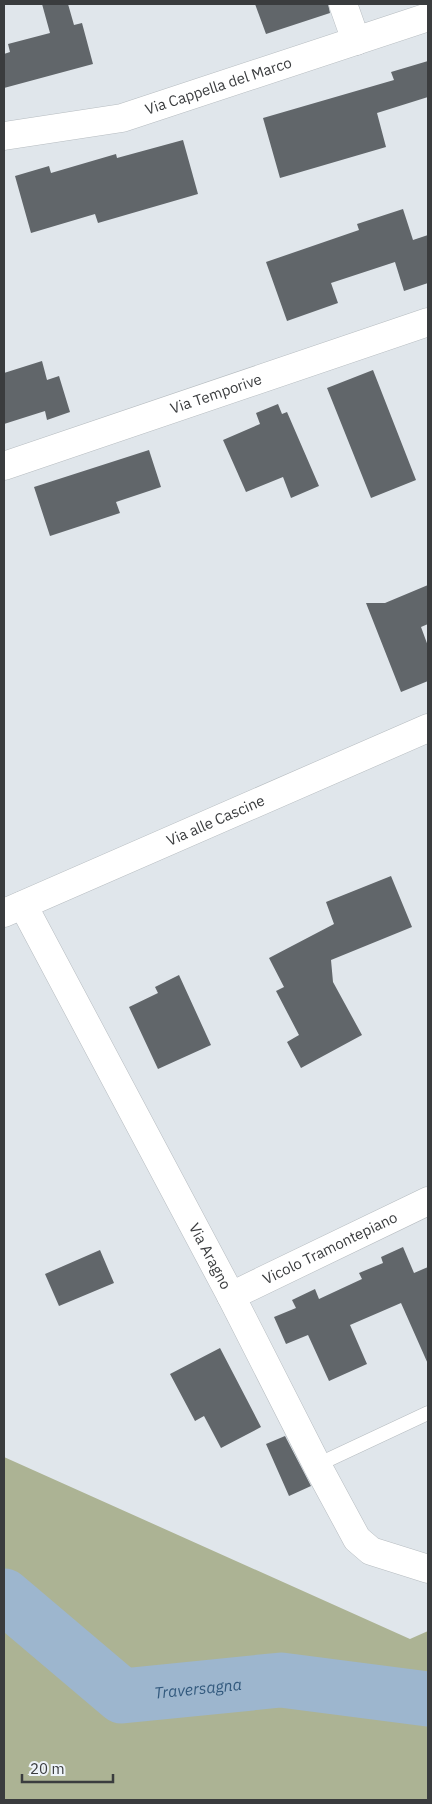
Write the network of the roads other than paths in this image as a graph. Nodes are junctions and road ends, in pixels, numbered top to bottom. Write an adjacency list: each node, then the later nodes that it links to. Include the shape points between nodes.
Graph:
1 (343, 4): 3 (street)
2 (428, 17): 3 (street, Via Cappella del Marco)
3 (356, 41): 4 (street, Via Cappella del Marco, via 122,118)
4 (4, 136)
5 (428, 322): 6 (street, Via Temporive)
6 (4, 466)
7 (425, 733): 8 (street, Via alle Cascine)
8 (13, 909): 10 (street, Via Aragno)
9 (428, 1201): 10 (street, Vicolo Tramontepiano)
10 (231, 1296): 12 (street, Via Aragno)
11 (428, 1413): 12 (lane)
12 (317, 1465): 13 (street, Via Aragno, via 364,1546)
13 (428, 1569)

